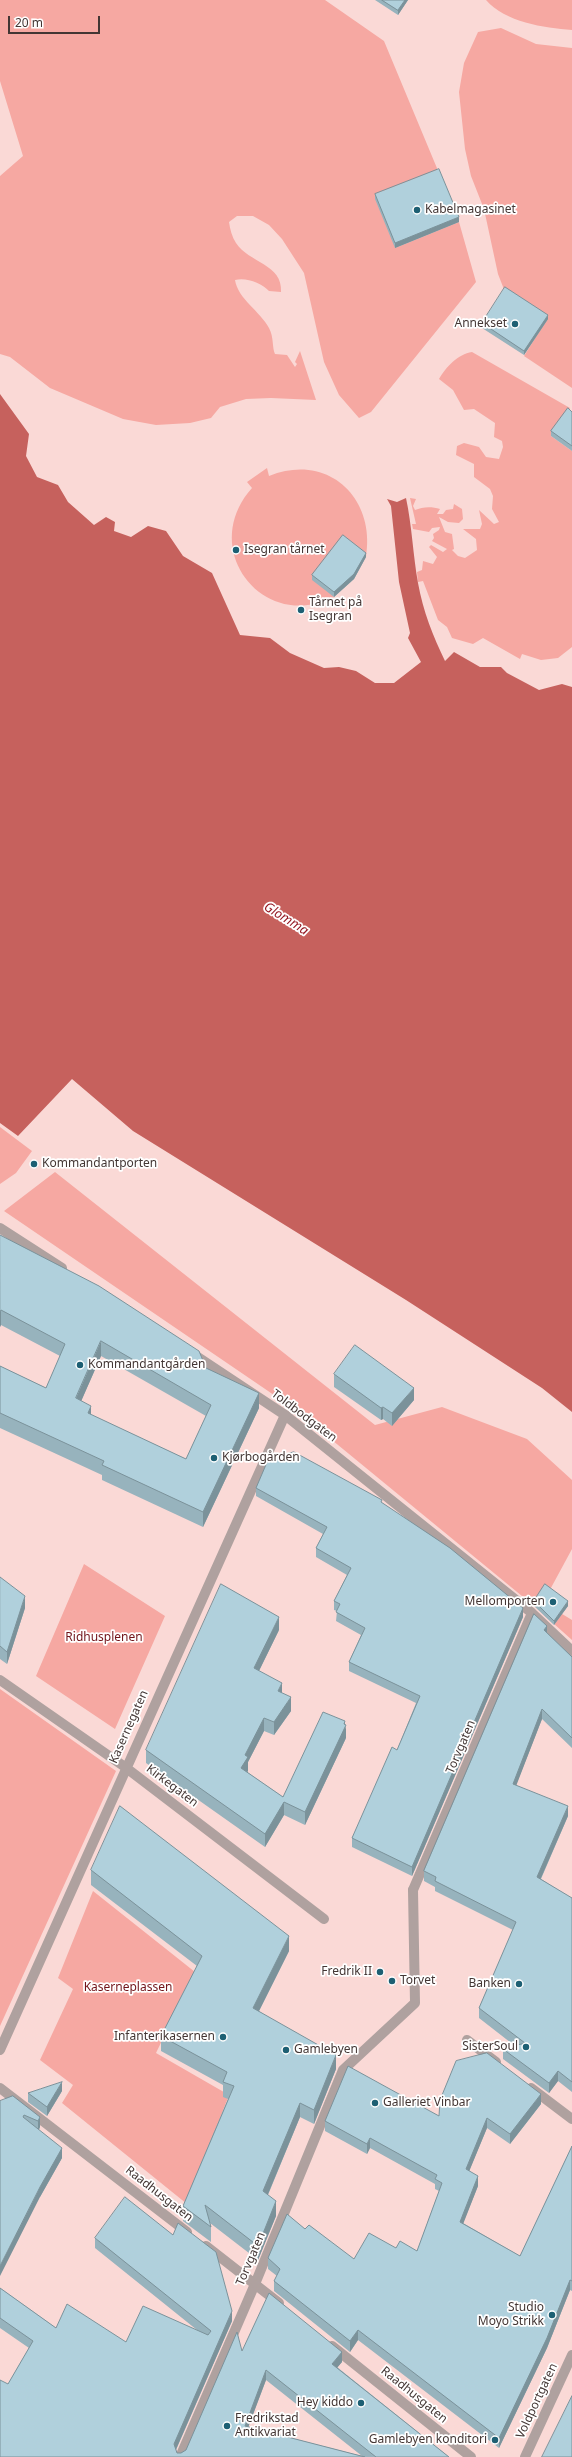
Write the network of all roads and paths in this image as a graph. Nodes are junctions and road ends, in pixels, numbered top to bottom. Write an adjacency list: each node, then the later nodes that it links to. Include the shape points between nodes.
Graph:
1 (0, 1228): 2 (street)
2 (71, 1274)
3 (181, 1347): 4 (street, Toldbodgaten)
4 (285, 1415): 5 (street, Toldbodgaten); 8 (street, Kasernegaten)
5 (532, 1613): 6 (street, Toldbodgaten); 16 (street, Torvgaten, via 413,1890 415,2003 344,2070)
6 (572, 1651)
7 (0, 1680): 8 (street, Kirkegaten)
8 (125, 1767): 9 (street, Kirkegaten); 11 (street, Kasernegaten)
9 (324, 1919)
10 (467, 2040): 12 (street)
11 (0, 2050)
12 (504, 2068)
13 (523, 2082): 15 (street)
14 (0, 2088): 16 (street, Raadhusgaten)
15 (572, 2119)
16 (255, 2284): 17 (street, Raadhusgaten); 20 (street, Torvgaten)
17 (286, 2309)
18 (323, 2338): 21 (street, Raadhusgaten)
19 (572, 2355): 22 (street, Voldportgaten)
20 (180, 2457)
21 (470, 2457)
22 (525, 2457)

